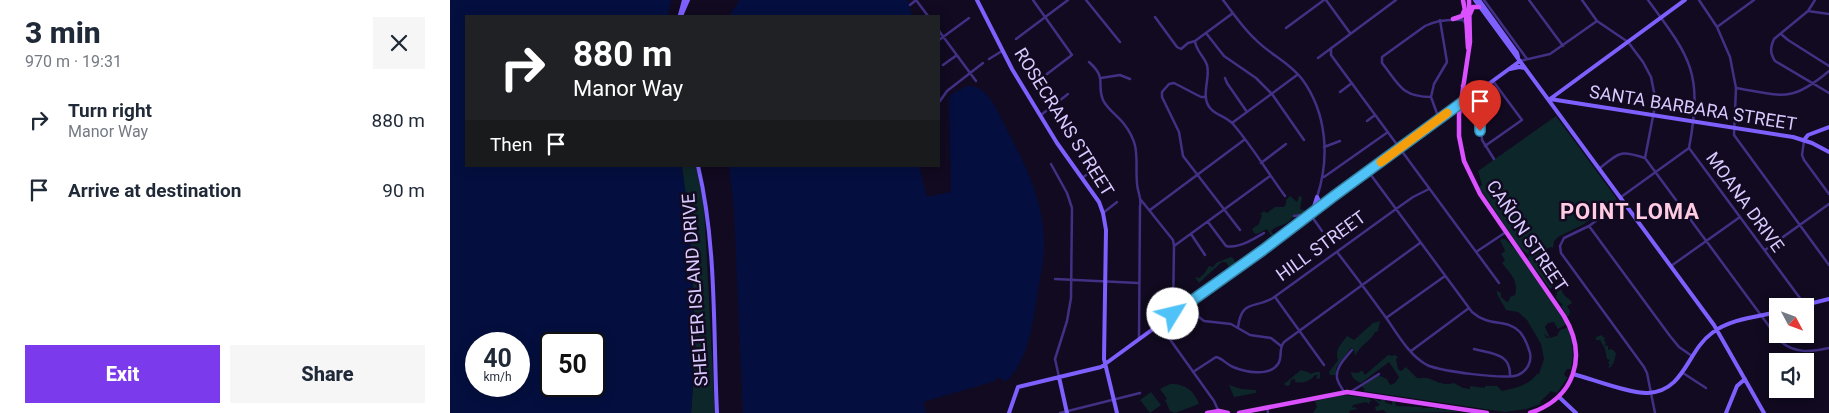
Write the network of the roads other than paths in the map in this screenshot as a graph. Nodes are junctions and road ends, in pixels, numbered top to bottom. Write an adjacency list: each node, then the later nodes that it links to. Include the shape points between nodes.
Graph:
1 (684, 0): 29 (street)
2 (688, 0): 30 (street)
3 (916, 0): 23 (street); 31 (street)
4 (977, 0): 55 (street, ROSECRANS STREET)
5 (1033, 0): 35 (street)
6 (1068, 0): 35 (street)
7 (1086, 0): 51 (street)
8 (1224, 0): 27 (street)
9 (1325, 0): 42 (street); 45 (street)
10 (1396, 0): 45 (street)
11 (1463, 0): 24 (main road, CAÑON STREET)
12 (1469, 0): 32 (main road, CAÑON STREET)
13 (1475, 0): 25 (street)
14 (1479, 0): 60 (street)
15 (1484, 0): 61 (street)
16 (1528, 0): 53 (street)
17 (1582, 0): 39 (street)
18 (1648, 0): 36 (street, MOANA DRIVE)
19 (1685, 0): 36 (street)
20 (1698, 0): 40 (street)
21 (1754, 0): 40 (street)
22 (1815, 0): 26 (street)
23 (910, 5)
24 (1464, 7): 37 (main road, via 1463,16); 41 (main road, CAÑON STREET)
25 (1479, 7): 32 (main road, via 1473,7); 60 (street)
26 (1808, 11): 28 (street); 46 (street)
27 (1233, 13): 44 (street); 71 (street, via 1254,39)
28 (1829, 14)
29 (680, 15)
30 (680, 15)
31 (927, 15)
32 (1470, 15): 56 (main road, CAÑON STREET)
33 (1154, 17): 50 (street, via 1179,48)
34 (969, 18): 47 (street)
35 (1046, 18): 49 (street); 70 (street, via 1072,55)
36 (1661, 18): 52 (street); 97 (street, MOANA DRIVE, via 1678,41 1690,66 1696,97)
37 (1453, 19): 38 (street); 41 (street, via 1463,20)
38 (1440, 20): 87 (street, via 1447,62 1434,84); 87 (street, via 1425,26 1384,55 1382,63 1404,91 1413,96)
39 (1597, 21): 52 (street); 53 (street)
40 (1717, 26): 80 (street, via 1730,57)
41 (1466, 27): 56 (main road, CAÑON STREET)
42 (1286, 28)
43 (940, 32): 47 (street)
44 (1206, 33): 50 (street); 83 (street, via 1224,56 1256,78)
45 (1350, 34): 54 (street)
46 (1781, 34): 65 (street); 79 (street, via 1771,46 1775,61)
47 (943, 37): 48 (street); 57 (street)
48 (940, 39)
49 (1016, 39)
50 (1195, 41): 86 (street, via 1208,71)
51 (1120, 42)
52 (1628, 42): 88 (street); 94 (street, via 1651,77)
53 (1563, 46): 61 (street, via 1550,54)
54 (1331, 48): 58 (street); 77 (street, via 1331,55)
55 (1002, 51): 59 (street); 92 (street, ROSECRANS STREET)
56 (1468, 51): 78 (main road, CAÑON STREET)
57 (957, 55): 64 (street); 69 (street)
58 (1318, 58)
59 (989, 59)
60 (1519, 59): 61 (street); 66 (street); 67 (street)
61 (1527, 59)
62 (1089, 62): 72 (street)
63 (983, 63): 69 (street)
64 (943, 65)
65 (1829, 66)
66 (1527, 69): 67 (street, via 1519,67); 88 (street)
67 (1505, 71): 75 (street)
68 (1829, 71): 79 (street)
69 (970, 73): 76 (street); 89 (street, via 946,91)
70 (1047, 74)
71 (1298, 75): 83 (street); 108 (street, via 1318,109)
72 (1101, 78): 74 (street, via 1120,75); 130 (street, via 1104,102 1134,141)
73 (1226, 78): 91 (street)
74 (1130, 79)
75 (1492, 80): 84 (street); 107 (street, via 1522,120)
76 (976, 81)
77 (1352, 83): 81 (street); 93 (street)
78 (1463, 84): 84 (main road); 90 (main road, CAÑON STREET)
79 (1813, 84): 80 (street, via 1786,95); 85 (street)
80 (1736, 88): 100 (street)
81 (1340, 92)
82 (1068, 94): 92 (street)
83 (1272, 94): 91 (street); 103 (street)
84 (1473, 94): 90 (street); 107 (street, via 1480,109 1480,134)
85 (1829, 94)
86 (1206, 97): 98 (street, via 1214,113); 121 (street, via 1174,83 1162,92 1179,132 1183,156)
87 (1431, 97): 95 (street)
88 (1550, 100): 94 (street, SANTA BARBARA STREET); 118 (street)
89 (940, 101)
90 (1460, 104): 95 (street); 148 (main road, CAÑON STREET, via 1459,136 1467,168 1480,194)
91 (1248, 112): 98 (street)
92 (1041, 115): 123 (street, ROSECRANS STREET)
93 (1375, 115): 96 (street); 101 (street)
94 (1654, 115): 97 (street, SANTA BARBARA STREET); 112 (street)
95 (1439, 119): 109 (street)
96 (1367, 121)
97 (1694, 121): 100 (street, SANTA BARBARA STREET); 110 (street, MOANA DRIVE)
98 (1232, 123): 102 (street)
99 (1829, 127): 104 (street, via 1808,135)
100 (1734, 128): 104 (street, SANTA BARBARA STREET); 144 (street, via 1736,138)
101 (1388, 132): 109 (street); 124 (street)
102 (1244, 140): 114 (street); 121 (street)
103 (1304, 140)
104 (1804, 140): 111 (street, SANTA BARBARA STREET); 126 (street, via 1804,160)
105 (1340, 141): 108 (street)
106 (1286, 144): 114 (street)
107 (1485, 146): 113 (street)
108 (1324, 147): 124 (street)
109 (1400, 148): 119 (street); 125 (street)
110 (1689, 148): 120 (street); 141 (street, MOANA DRIVE)
111 (1829, 152)
112 (1645, 158): 118 (street, via 1624,152); 120 (street)
113 (1494, 159)
114 (1261, 163): 122 (street)
115 (1051, 164): 162 (street, via 1072,208)
116 (1099, 166): 123 (street)
117 (698, 167): 207 (street, SHELTER ISLAND DRIVE, via 706,206 712,275)
118 (1600, 168): 129 (street)
119 (1368, 171): 132 (street); 135 (street)
120 (1655, 172): 129 (street); 151 (street)
121 (1197, 175): 136 (street); 137 (street)
122 (1270, 176): 127 (street); 137 (street)
123 (1082, 178): 138 (street, ROSECRANS STREET)
124 (1323, 178): 128 (street)
125 (1429, 189): 135 (street, HILL STREET); 156 (street)
126 (1829, 194)
127 (1285, 196)
128 (1317, 197): 132 (street); 134 (street); 139 (street)
129 (1622, 199): 145 (street); 159 (street)
130 (1141, 200): 136 (street); 164 (street)
131 (1117, 202): 138 (street)
132 (1325, 203): 134 (street)
133 (1829, 204): 144 (street)
134 (1320, 207): 139 (street)
135 (1396, 209): 152 (street); 155 (street, HILL STREET)
136 (1150, 210): 153 (street)
137 (1223, 210): 143 (street); 146 (street)
138 (1104, 213): 163 (street, ROSECRANS STREET)
139 (1311, 213): 142 (street); 147 (street)
140 (1294, 216): 142 (street)
141 (1740, 216): 151 (street); 154 (street, MOANA DRIVE)
142 (1306, 218): 170 (street)
143 (1208, 222): 149 (street, via 1230,248); 150 (street)
144 (1799, 225): 154 (street); 158 (street)
145 (1589, 226): 187 (street, via 1670,336); 201 (street, via 1566,237 1560,244 1561,253 1644,367)
146 (1240, 230)
147 (1322, 231)
148 (1506, 231): 156 (street); 193 (main road, CAÑON STREET, via 1569,325 1576,350)
149 (1264, 233)
150 (1191, 234): 153 (street); 157 (street)
151 (1706, 241): 159 (street); 175 (street)
152 (1420, 242): 160 (street); 166 (street)
153 (1174, 246): 173 (street)
154 (1765, 250): 168 (street, MOANA DRIVE)
155 (1337, 252): 166 (street); 167 (street, HILL STREET)
156 (1476, 252): 165 (street)
157 (1205, 256)
158 (1829, 265)
159 (1671, 266): 179 (street)
160 (1445, 276): 172 (street); 176 (street)
161 (1055, 279): 162 (street)
162 (1071, 280): 163 (street); 195 (street, via 1069,312 1055,359)
163 (1105, 282): 164 (street); 188 (street, ROSECRANS STREET)
164 (1138, 283): 181 (street)
165 (1499, 283)
166 (1362, 285): 176 (street); 180 (street)
167 (1275, 297): 178 (street, HILL STREET, via 1245,308); 180 (street)
168 (1798, 298)
169 (1829, 299): 171 (street)
170 (1188, 303): 173 (street); 178 (street, via 1204,321)
171 (1814, 303)
172 (1469, 308): 186 (street); 194 (street, via 1485,321 1516,328 1525,340 1530,358 1527,367 1524,372)
173 (1173, 314): 177 (street)
174 (1769, 314): 175 (street)
175 (1761, 316): 179 (street); 183 (street, via 1778,339 1790,348 1807,352)
176 (1386, 318): 186 (street)
177 (1159, 324): 181 (street); 190 (street)
178 (1238, 327): 182 (street, via 1251,336 1269,337)
179 (1717, 329): 187 (street, via 1704,339); 196 (street)
180 (1300, 330): 182 (street); 189 (street)
181 (1138, 339): 188 (street)
182 (1281, 346): 190 (street, via 1280,360 1269,371 1240,370 1216,357)
183 (1829, 348)
184 (1474, 349): 194 (street, via 1506,359 1510,365)
185 (1352, 350): 198 (street, via 1340,367 1337,379)
186 (1411, 351): 194 (street, via 1430,366 1479,375)
187 (1692, 356): 191 (street)
188 (1105, 364): 195 (street); 203 (street, ROSECRANS STREET)
189 (1324, 365)
190 (1193, 372): 206 (street)
191 (1683, 373): 197 (street); 201 (street, via 1668,387)
192 (1379, 374): 199 (street)
193 (1573, 374): 201 (street, via 1637,392); 202 (main road, CAÑON STREET)
194 (1510, 376)
195 (1059, 377): 205 (street); 208 (street, via 1020,386)
196 (1744, 379): 218 (street, via 1737,386); 219 (street)
197 (1706, 388)
198 (1344, 392): 199 (main road); 204 (main road)
199 (1351, 392): 214 (main road)
200 (1140, 393): 203 (street)
201 (1652, 393): 217 (street)
202 (1559, 396): 215 (main road, CAÑON STREET); 216 (street)
203 (1113, 400): 205 (street); 210 (street, ROSECRANS STREET)
204 (1268, 410): 213 (main road)
205 (1067, 412): 209 (street)
206 (1219, 412): 211 (main road); 212 (main road)
207 (717, 413)
208 (1009, 413)
209 (1060, 413)
210 (1117, 413)
211 (1207, 413)
212 (1228, 413)
213 (1239, 413)
214 (1487, 413)
215 (1530, 413)
216 (1576, 413)
217 (1655, 413)
218 (1726, 413)
219 (1764, 413)

